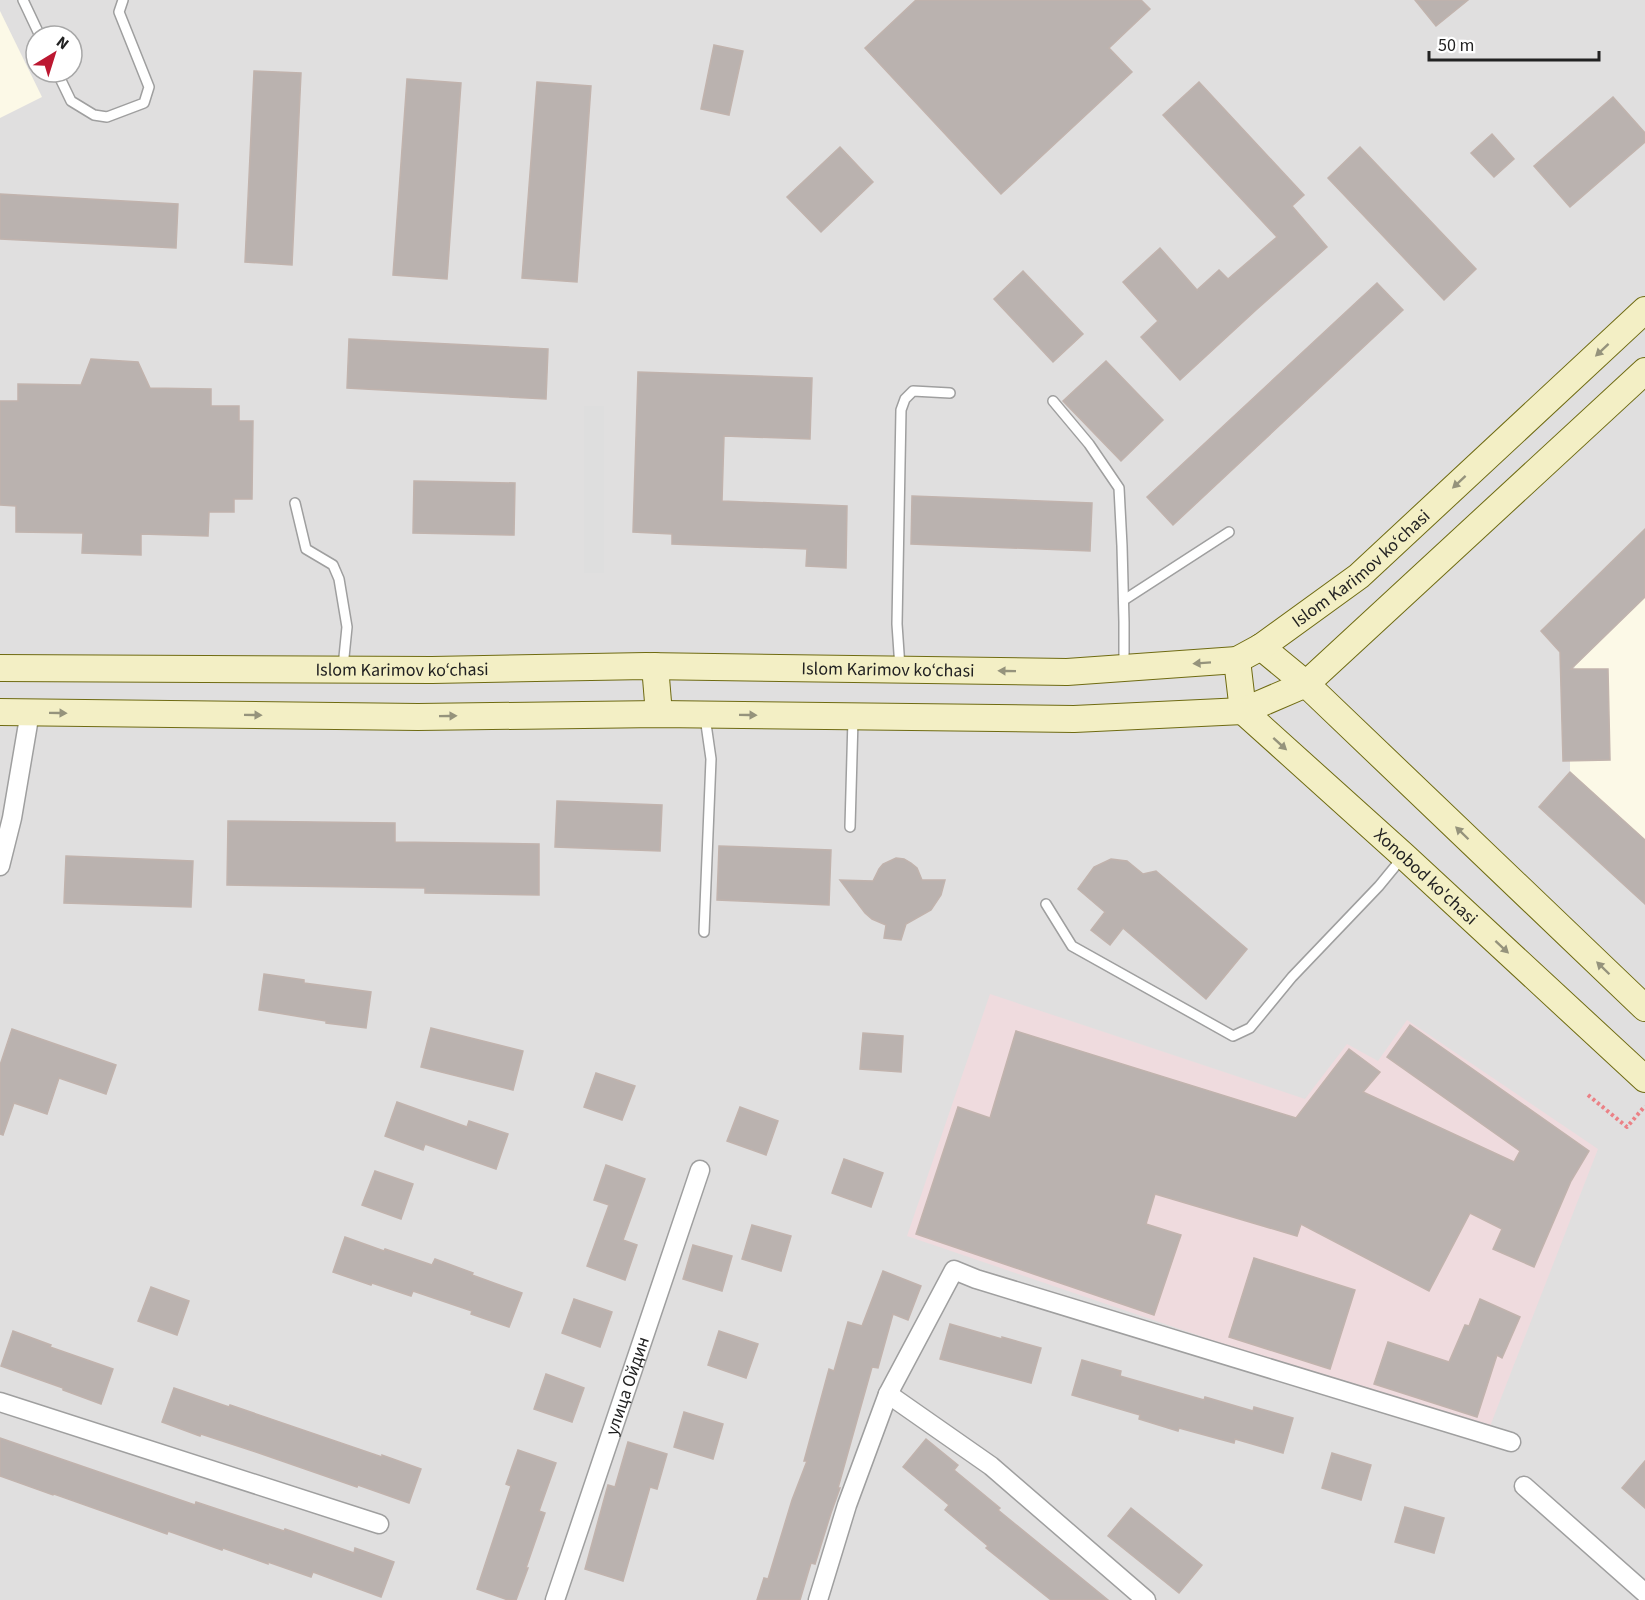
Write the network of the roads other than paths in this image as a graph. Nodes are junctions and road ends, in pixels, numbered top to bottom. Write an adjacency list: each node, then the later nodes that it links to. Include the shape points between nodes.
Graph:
1 (23, 0): 3 (lane)
2 (123, 0): 4 (lane, via 119,12 149,87 144,103 107,117 94,115 71,101)
3 (34, 24)
4 (63, 84)
5 (1645, 310): 12 (main road, Islom Karimov ko‘chasi, one-way to 12, via 1359,576)
6 (1645, 371): 19 (main road)
7 (950, 393): 18 (lane, via 913,391 901,410 897,624)
8 (1053, 401): 11 (lane, via 1119,488)
9 (295, 503): 17 (lane, via 306,549 333,565 339,579 347,627)
10 (1228, 532): 11 (lane)
11 (1124, 600): 16 (lane)
12 (1261, 647): 13 (main road, Islom Karimov ko‘chasi); 19 (main road)
13 (1237, 660): 16 (main road, Islom Karimov ko‘chasi, one-way to 16); 20 (main road)
14 (655, 666): 17 (main road, Islom Karimov ko‘chasi); 18 (main road, Islom Karimov ko‘chasi); 23 (main road)
15 (0, 668): 17 (main road, Islom Karimov ko‘chasi)
16 (1124, 668): 18 (main road, Islom Karimov ko‘chasi, one-way to 18, via 1067,672)
17 (343, 669)
18 (900, 670)
19 (1306, 684): 20 (main road); 31 (main road, one-way to 19)
20 (1244, 711): 25 (main road, via 1074,718); 27 (main road, Xonobod ko'chasi, one-way to 27)
21 (0, 712): 22 (main road)
22 (30, 712): 23 (main road, one-way to 23, via 418,717); 28 (street)
23 (659, 714): 24 (main road)
24 (705, 715): 25 (main road, one-way to 25); 30 (lane, via 711,759)
25 (853, 716): 26 (lane)
26 (850, 827)
27 (1404, 856): 29 (lane, via 1250,1028 1233,1036 1072,946); 32 (main road, Xonobod ko'chasi, one-way to 32)
28 (0, 866)
29 (1046, 904)
30 (704, 932)
31 (1645, 1008)
32 (1645, 1079)
33 (700, 1170): 40 (street, улица Ойдин)
34 (888, 1394): 36 (street, via 954,1270); 41 (street, via 847,1505); 42 (street, via 991,1466)
35 (0, 1402): 38 (street)
36 (1511, 1442)
37 (1524, 1486): 39 (street)
38 (379, 1524)
39 (1645, 1593)
40 (555, 1600)
41 (818, 1600)
42 (1146, 1600)

